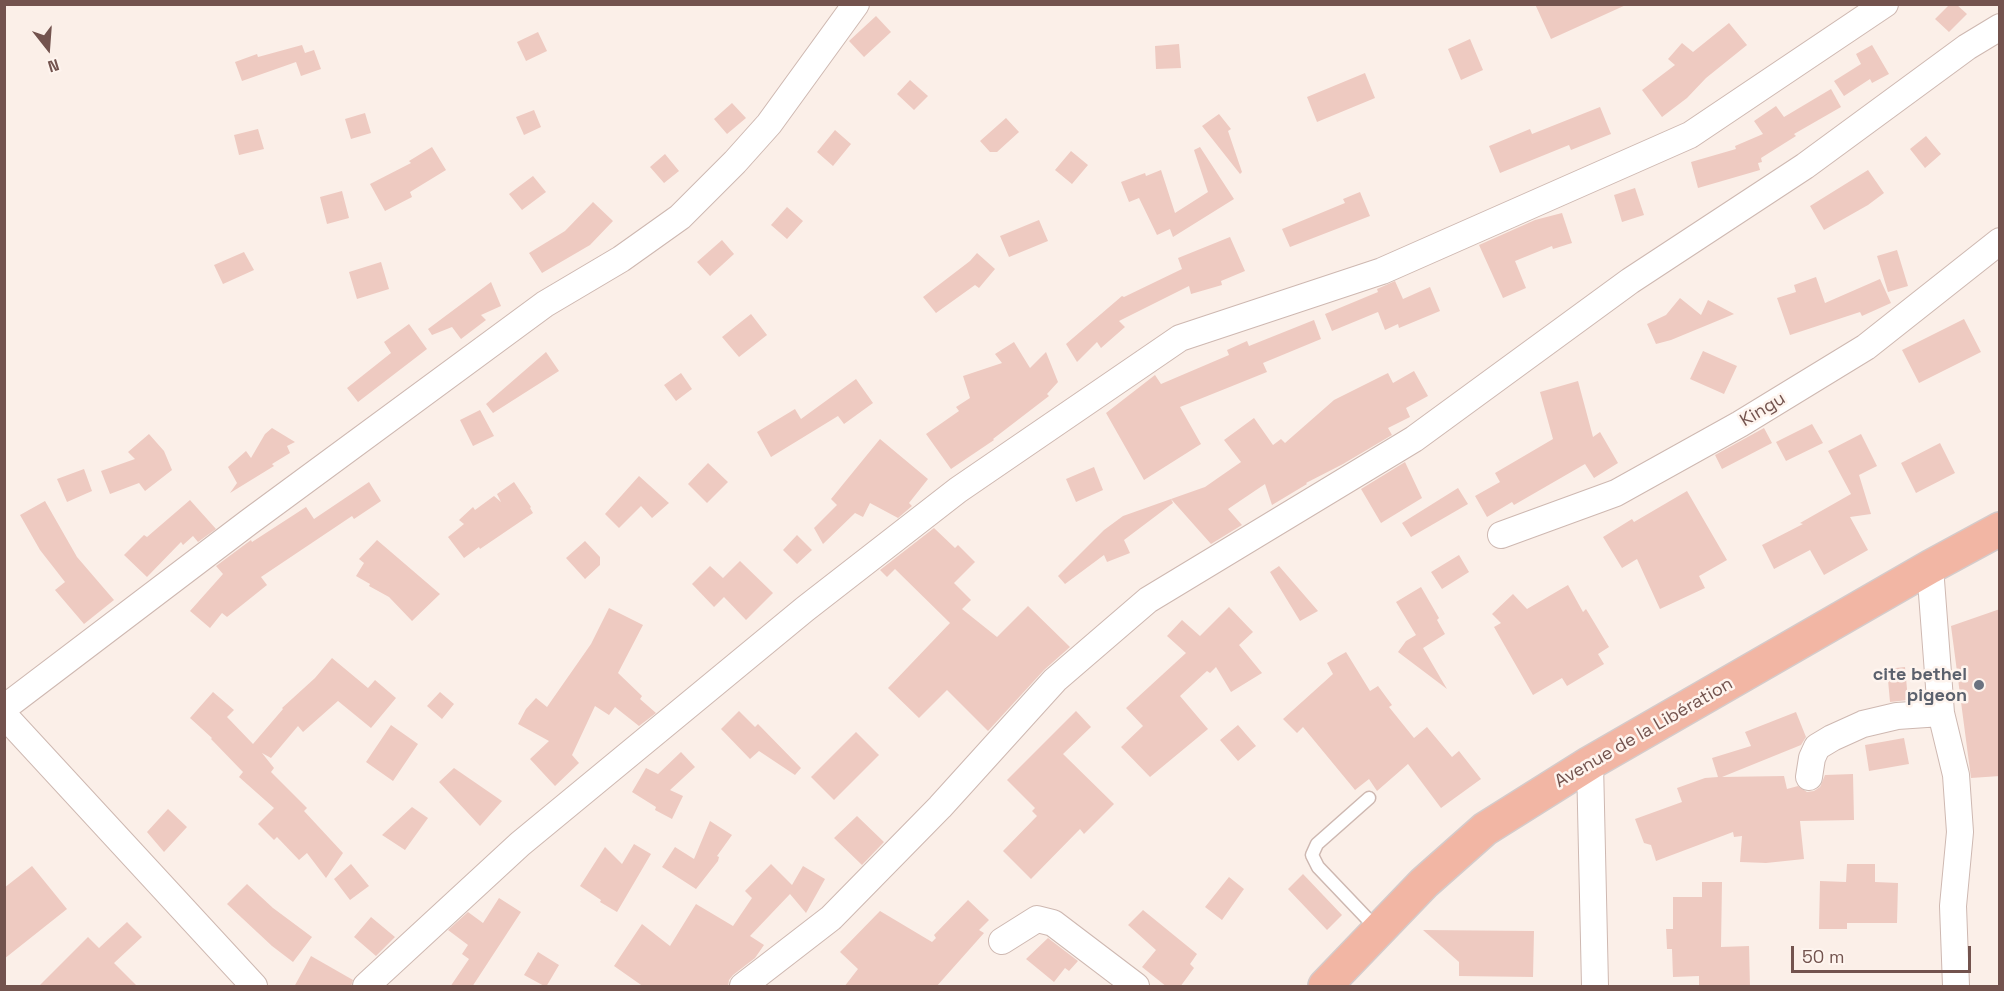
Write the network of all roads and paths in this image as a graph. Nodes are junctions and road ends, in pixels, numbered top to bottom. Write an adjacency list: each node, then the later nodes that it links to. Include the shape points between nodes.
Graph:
1 (856, 4): 8 (street, via 769,124 680,217 621,259 545,304)
2 (1885, 4): 17 (street, via 1690,135 1382,271 1180,338 958,490 805,609 520,844)
3 (2000, 27): 18 (street, via 1805,166 1630,281 1414,439 1148,600 1055,680 940,807 831,918)
4 (2000, 241): 6 (street, Kingu, via 1866,347 1740,424 1616,493)
5 (2000, 529): 7 (highway, Avenue de la Libération)
6 (1502, 535)
7 (1930, 567): 9 (street); 11 (highway, Avenue de la Libération)
8 (4, 708)
9 (1941, 713): 12 (street, via 1875,721 1832,738 1817,747); 22 (street, via 1956,775 1960,832 1953,906)
10 (4, 715): 16 (street)
11 (1590, 763): 14 (highway, Avenue de la Libération, via 1485,829 1424,883); 21 (street)
12 (1809, 777)
13 (1369, 798): 14 (lane, via 1317,844 1312,855 1318,867)
14 (1379, 931): 20 (highway, Avenue de la Libération)
15 (1002, 940): 19 (street, via 1036,919 1053,923)
16 (254, 987)
17 (366, 987)
18 (743, 987)
19 (1136, 987)
20 (1326, 987)
21 (1595, 987)
22 (1956, 987)

